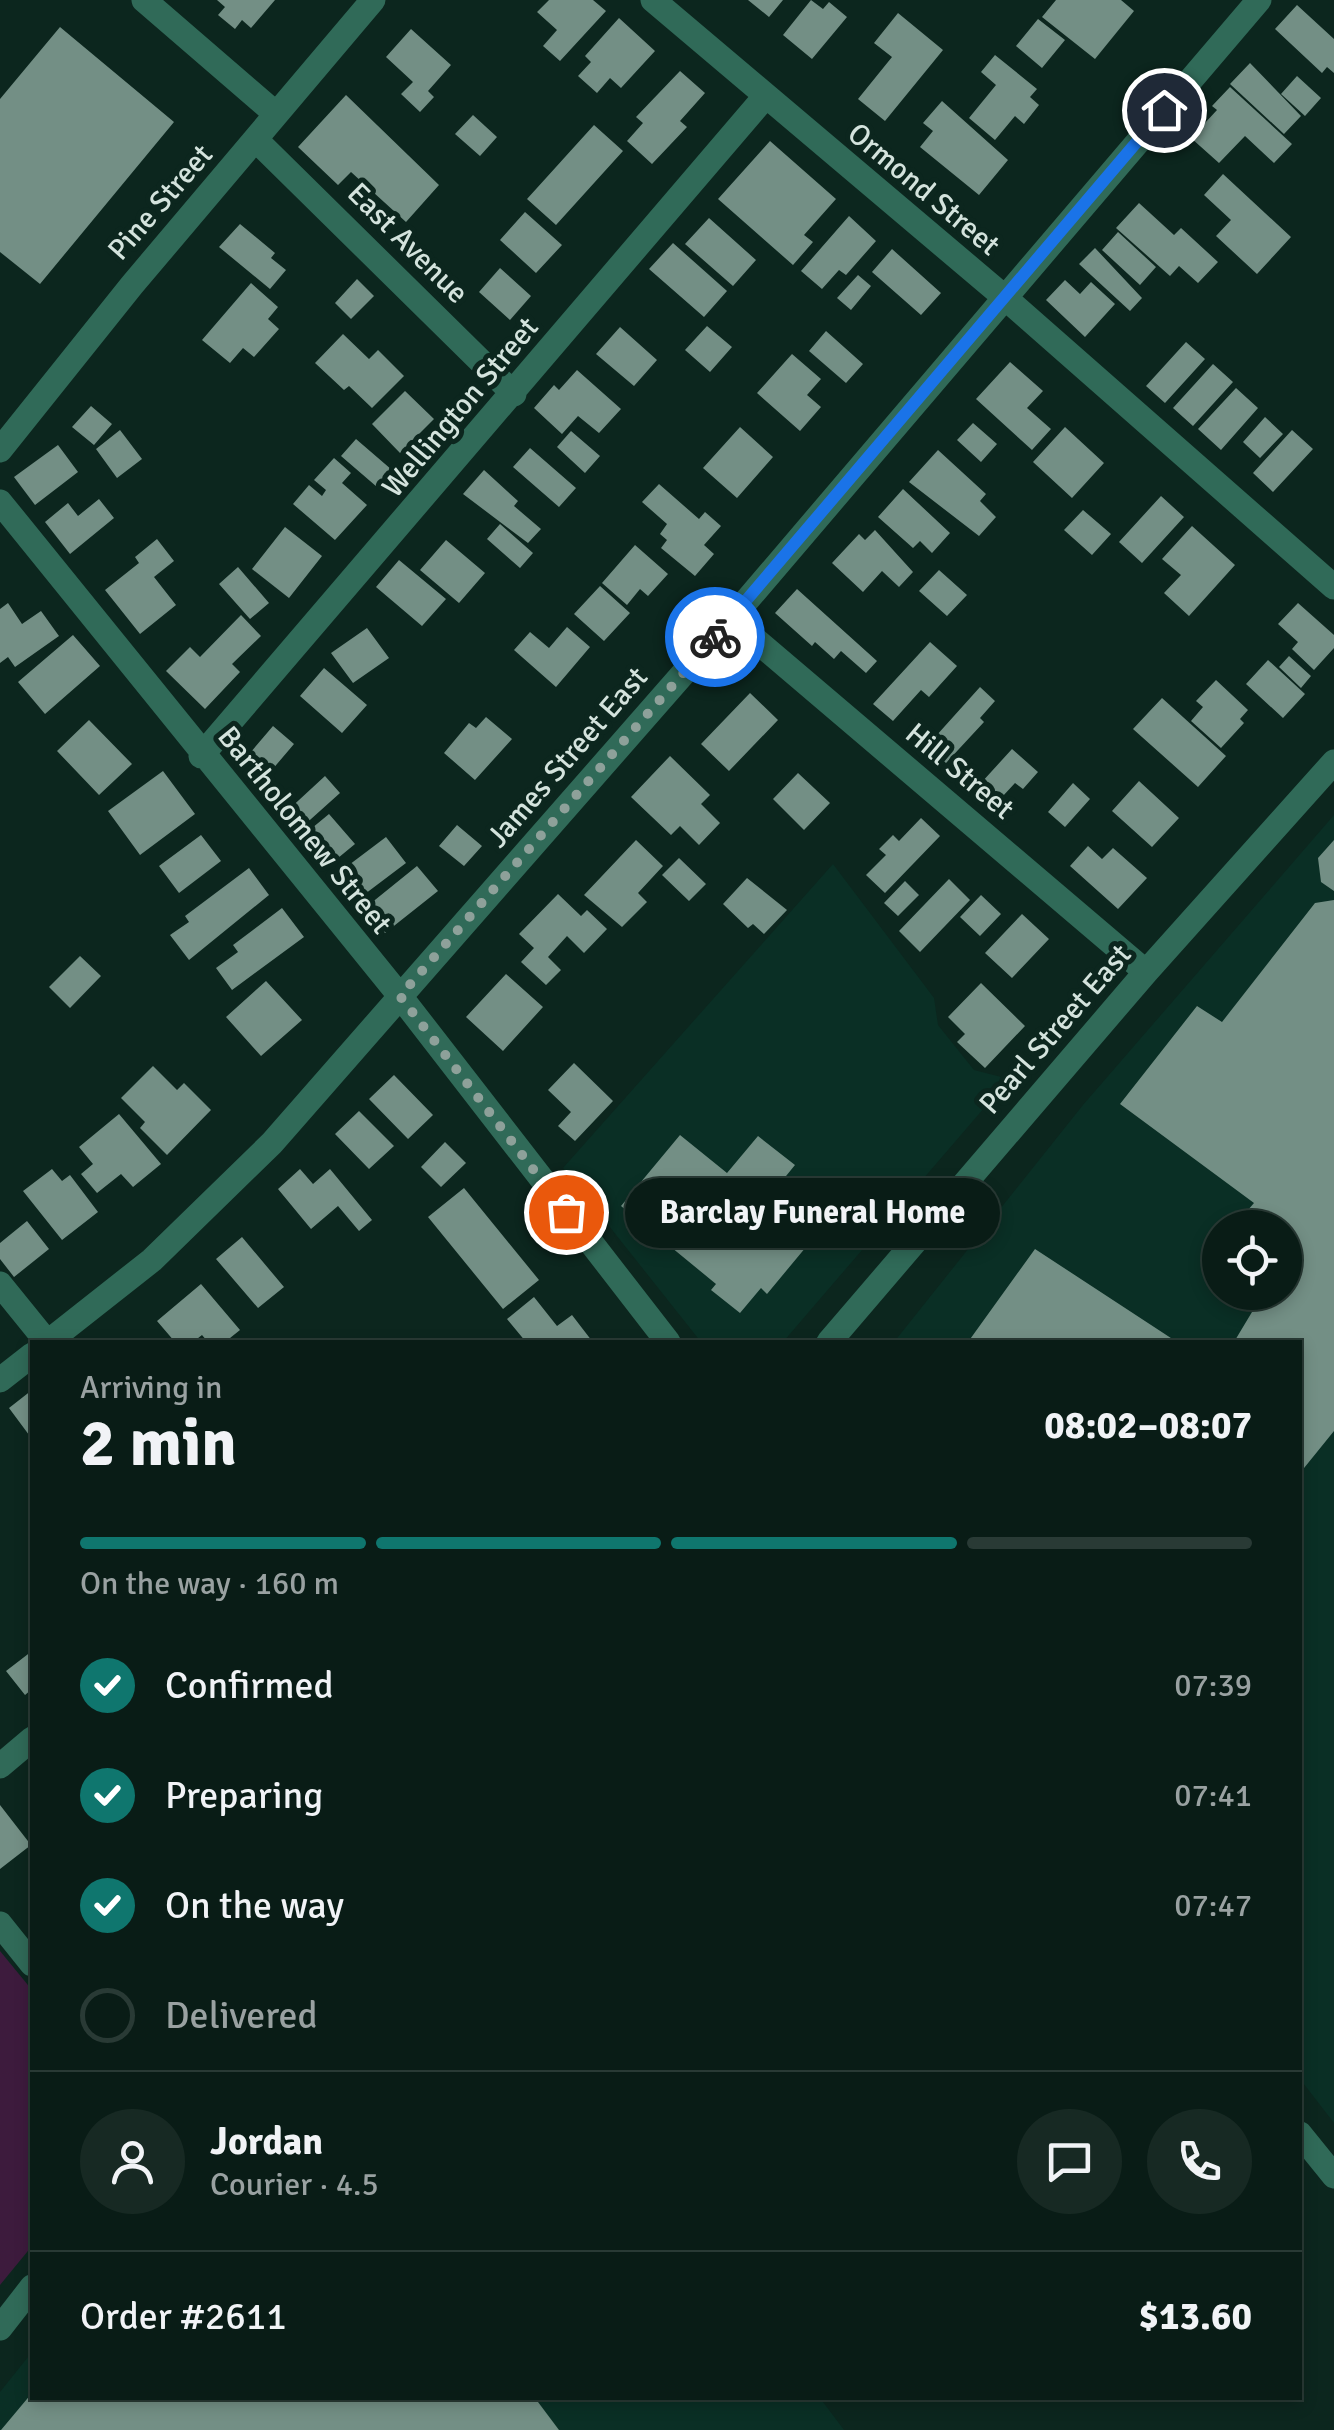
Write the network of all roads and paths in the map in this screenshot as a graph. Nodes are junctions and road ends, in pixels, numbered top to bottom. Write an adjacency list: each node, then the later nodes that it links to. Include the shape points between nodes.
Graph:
1 (144, 0): 6 (street)
2 (373, 0): 6 (street, Pine Street)
3 (653, 0): 5 (street, Ormond Street)
4 (1260, 0): 8 (street, James Street East)
5 (764, 98): 8 (street, Ormond Street); 9 (street, Wellington Street)
6 (276, 114): 7 (street, Pine Street)
7 (256, 140): 9 (street, East Avenue); 10 (street, Pine Street)
8 (1003, 296): 12 (street, Ormond Street); 13 (street, James Street East)
9 (514, 394): 14 (street, Wellington Street)
10 (0, 450)
11 (0, 502): 14 (street, Bartholomew Street)
12 (1334, 586)
13 (732, 619): 16 (street, Hill Street); 17 (street, James Street East)
14 (202, 756): 17 (street, Bartholomew Street)
15 (1334, 762): 16 (street, Pearl Street East)
16 (1146, 972): 22 (street, Pearl Street East)
17 (400, 996): 20 (street, James Street East, via 272,1143 152,1260); 21 (street, Bartholomew Street)
18 (0, 1284): 19 (street)
19 (46, 1340)
20 (51, 1340)
21 (666, 1340)
22 (831, 1340)
23 (30, 1356): 24 (street)
24 (0, 1380)
25 (30, 1741): 26 (street)
26 (0, 1766)
27 (0, 1924): 28 (street)
28 (30, 1962)
29 (1302, 2136): 30 (street)
30 (1334, 2176)
31 (30, 2290): 32 (street)
32 (0, 2328)

